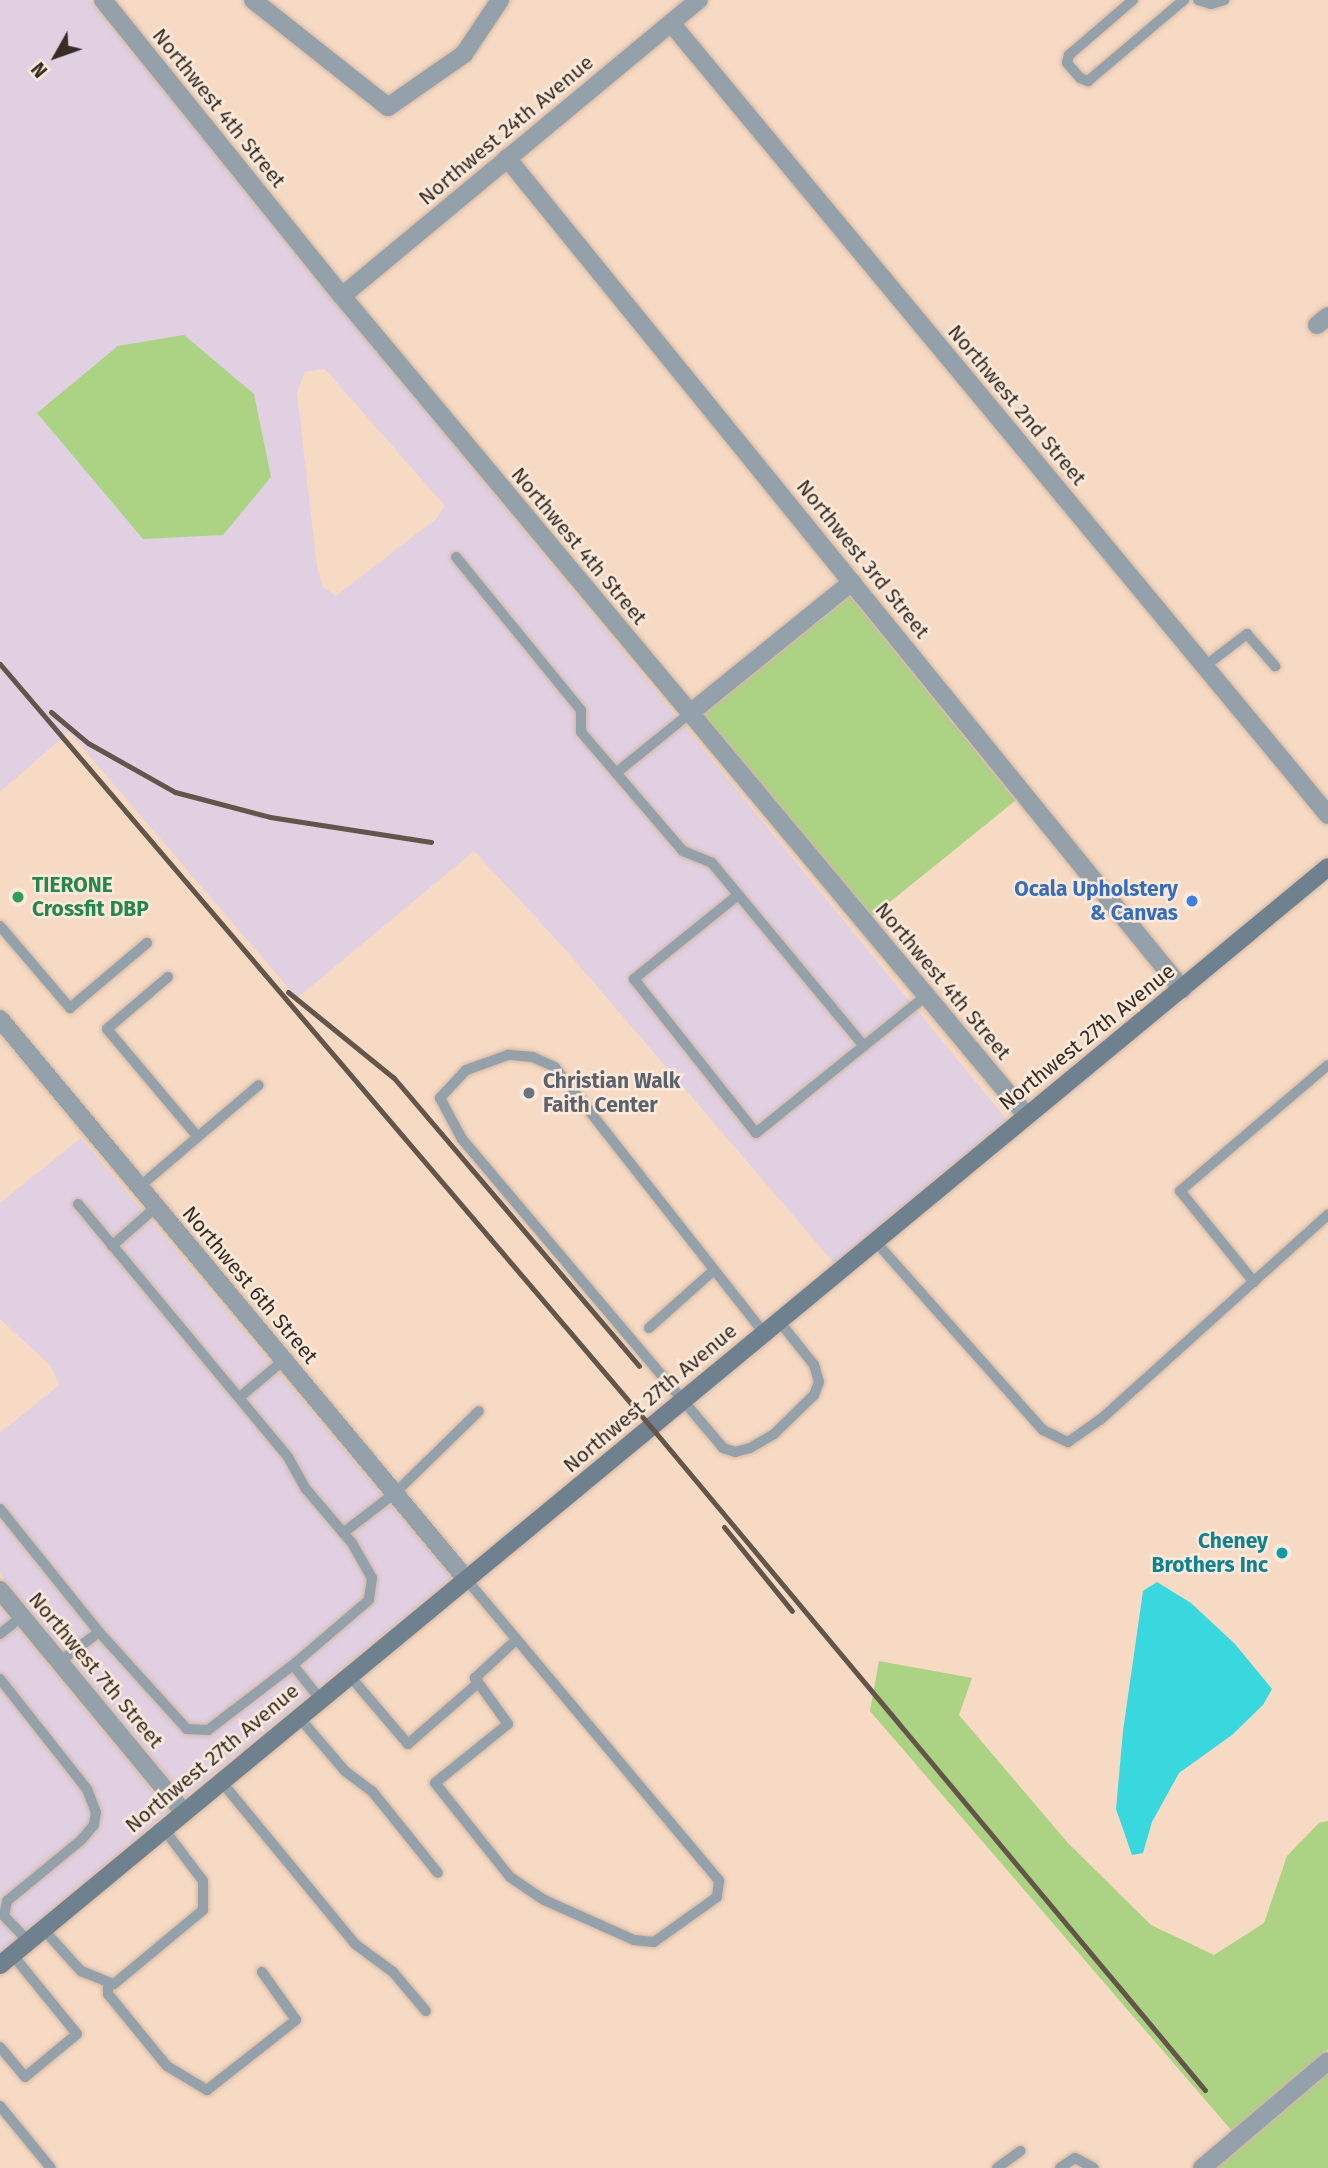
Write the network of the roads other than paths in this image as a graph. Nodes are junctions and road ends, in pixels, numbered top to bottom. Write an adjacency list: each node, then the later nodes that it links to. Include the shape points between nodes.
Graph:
1 (103, 0): 11 (street, Northwest 4th Street)
2 (253, 0): 3 (street, via 388,107 464,54)
3 (500, 0)
4 (699, 0): 9 (street, Northwest 24th Avenue)
5 (1133, 0): 6 (lane, via 1069,55 1067,62 1080,78 1088,81)
6 (1184, 0)
7 (1198, 0): 8 (lane, via 1211,4)
8 (1224, 0)
9 (671, 23): 10 (street, Northwest 24th Avenue); 14 (street, Northwest 2nd Street)
10 (507, 158): 11 (street, Northwest 24th Avenue); 13 (street, Northwest 3rd Street)
11 (342, 296): 16 (street, Northwest 4th Street)
12 (456, 556): 17 (lane, via 581,710 581,733)
13 (852, 582): 16 (street); 24 (street, Northwest 3rd Street)
14 (1205, 666): 15 (lane, via 1247,634); 18 (street, Northwest 2nd Street)
15 (1275, 666)
16 (689, 714): 17 (lane); 25 (street, Northwest 4th Street)
17 (616, 773): 20 (lane, via 683,851 712,863)
18 (1328, 815)
19 (1328, 867): 24 (main road, Northwest 27th Avenue)
20 (738, 895): 27 (lane); 27 (lane, via 634,979 755,1133)
21 (1, 931): 22 (lane, via 70,1008)
22 (147, 943)
23 (168, 977): 31 (lane, via 107,1029)
24 (1182, 989): 30 (main road, Northwest 27th Avenue)
25 (926, 996): 27 (lane); 30 (street, Northwest 4th Street)
26 (0, 1020): 32 (street, Northwest 6th Street)
27 (864, 1046)
28 (1328, 1065): 39 (lane, via 1180,1191)
29 (259, 1085): 31 (lane)
30 (1027, 1116): 36 (main road, Northwest 27th Avenue)
31 (198, 1137): 32 (lane)
32 (139, 1187): 34 (street, Northwest 6th Street)
33 (78, 1204): 37 (lane)
34 (156, 1207): 37 (lane); 43 (street, Northwest 6th Street)
35 (1328, 1215): 39 (lane)
36 (875, 1241): 39 (lane, via 1043,1430 1068,1442 1100,1420); 40 (main road, Northwest 27th Avenue)
37 (112, 1246): 44 (lane)
38 (714, 1270): 41 (lane); 42 (lane); 45 (lane, via 555,1067 533,1057 508,1055 466,1070 440,1098 462,1139)
39 (1254, 1282)
40 (779, 1321): 42 (main road, Northwest 27th Avenue); 45 (lane, via 814,1365 819,1382 814,1395 774,1434 735,1452 723,1448)
41 (649, 1328)
42 (764, 1333): 45 (main road, Northwest 27th Avenue)
43 (284, 1360): 44 (lane); 47 (street, Northwest 6th Street)
44 (240, 1397): 49 (lane)
45 (683, 1400): 50 (main road, Northwest 27th Avenue)
46 (480, 1410): 47 (lane)
47 (394, 1493): 49 (lane); 50 (street, Northwest 6th Street)
48 (0, 1509): 53 (lane)
49 (343, 1533): 57 (lane, via 372,1578 369,1600)
50 (466, 1579): 55 (lane); 58 (main road, Northwest 27th Avenue)
51 (0, 1590): 52 (street, Northwest 7th Street)
52 (22, 1616): 54 (lane); 56 (street, Northwest 7th Street)
53 (99, 1632): 56 (lane); 57 (lane, via 187,1729 208,1730)
54 (0, 1634)
55 (516, 1640): 60 (lane, via 478,1674); 60 (lane, via 719,1881 717,1897 654,1942 634,1940 544,1900 510,1877 435,1783 508,1724)
56 (59, 1662): 64 (street, Northwest 7th Street)
57 (293, 1665): 61 (lane)
58 (349, 1675): 60 (lane, via 408,1744); 61 (main road, Northwest 27th Avenue)
59 (0, 1679): 68 (lane, via 88,1789 96,1812 94,1825 80,1841 7,1901 4,1916)
60 (477, 1684)
61 (320, 1699): 62 (main road, Northwest 27th Avenue)
62 (299, 1716): 63 (main road, Northwest 27th Avenue); 66 (lane, via 345,1771 372,1791)
63 (220, 1780): 64 (main road, Northwest 27th Avenue); 72 (lane, via 355,1944 393,1972)
64 (183, 1811): 65 (main road, Northwest 27th Avenue)
65 (163, 1828): 67 (main road, Northwest 27th Avenue); 71 (lane, via 203,1881 202,1910 114,1983)
66 (438, 1873)
67 (43, 1929): 68 (main road, Northwest 27th Avenue); 71 (lane, via 81,1971)
68 (28, 1941): 69 (main road, Northwest 27th Avenue)
69 (6, 1960): 73 (lane, via 77,2034 25,2077)
70 (262, 1972): 71 (lane, via 296,2020 207,2090 167,2066 108,1994)
71 (108, 1983)
72 (426, 2011)
73 (0, 2048)
74 (1328, 2061): 81 (street)
75 (0, 2106): 77 (lane)
76 (1020, 2151): 78 (lane)
77 (51, 2168)
78 (997, 2168)
79 (1060, 2168): 80 (lane, via 1075,2158)
80 (1094, 2168)
81 (1202, 2168)

